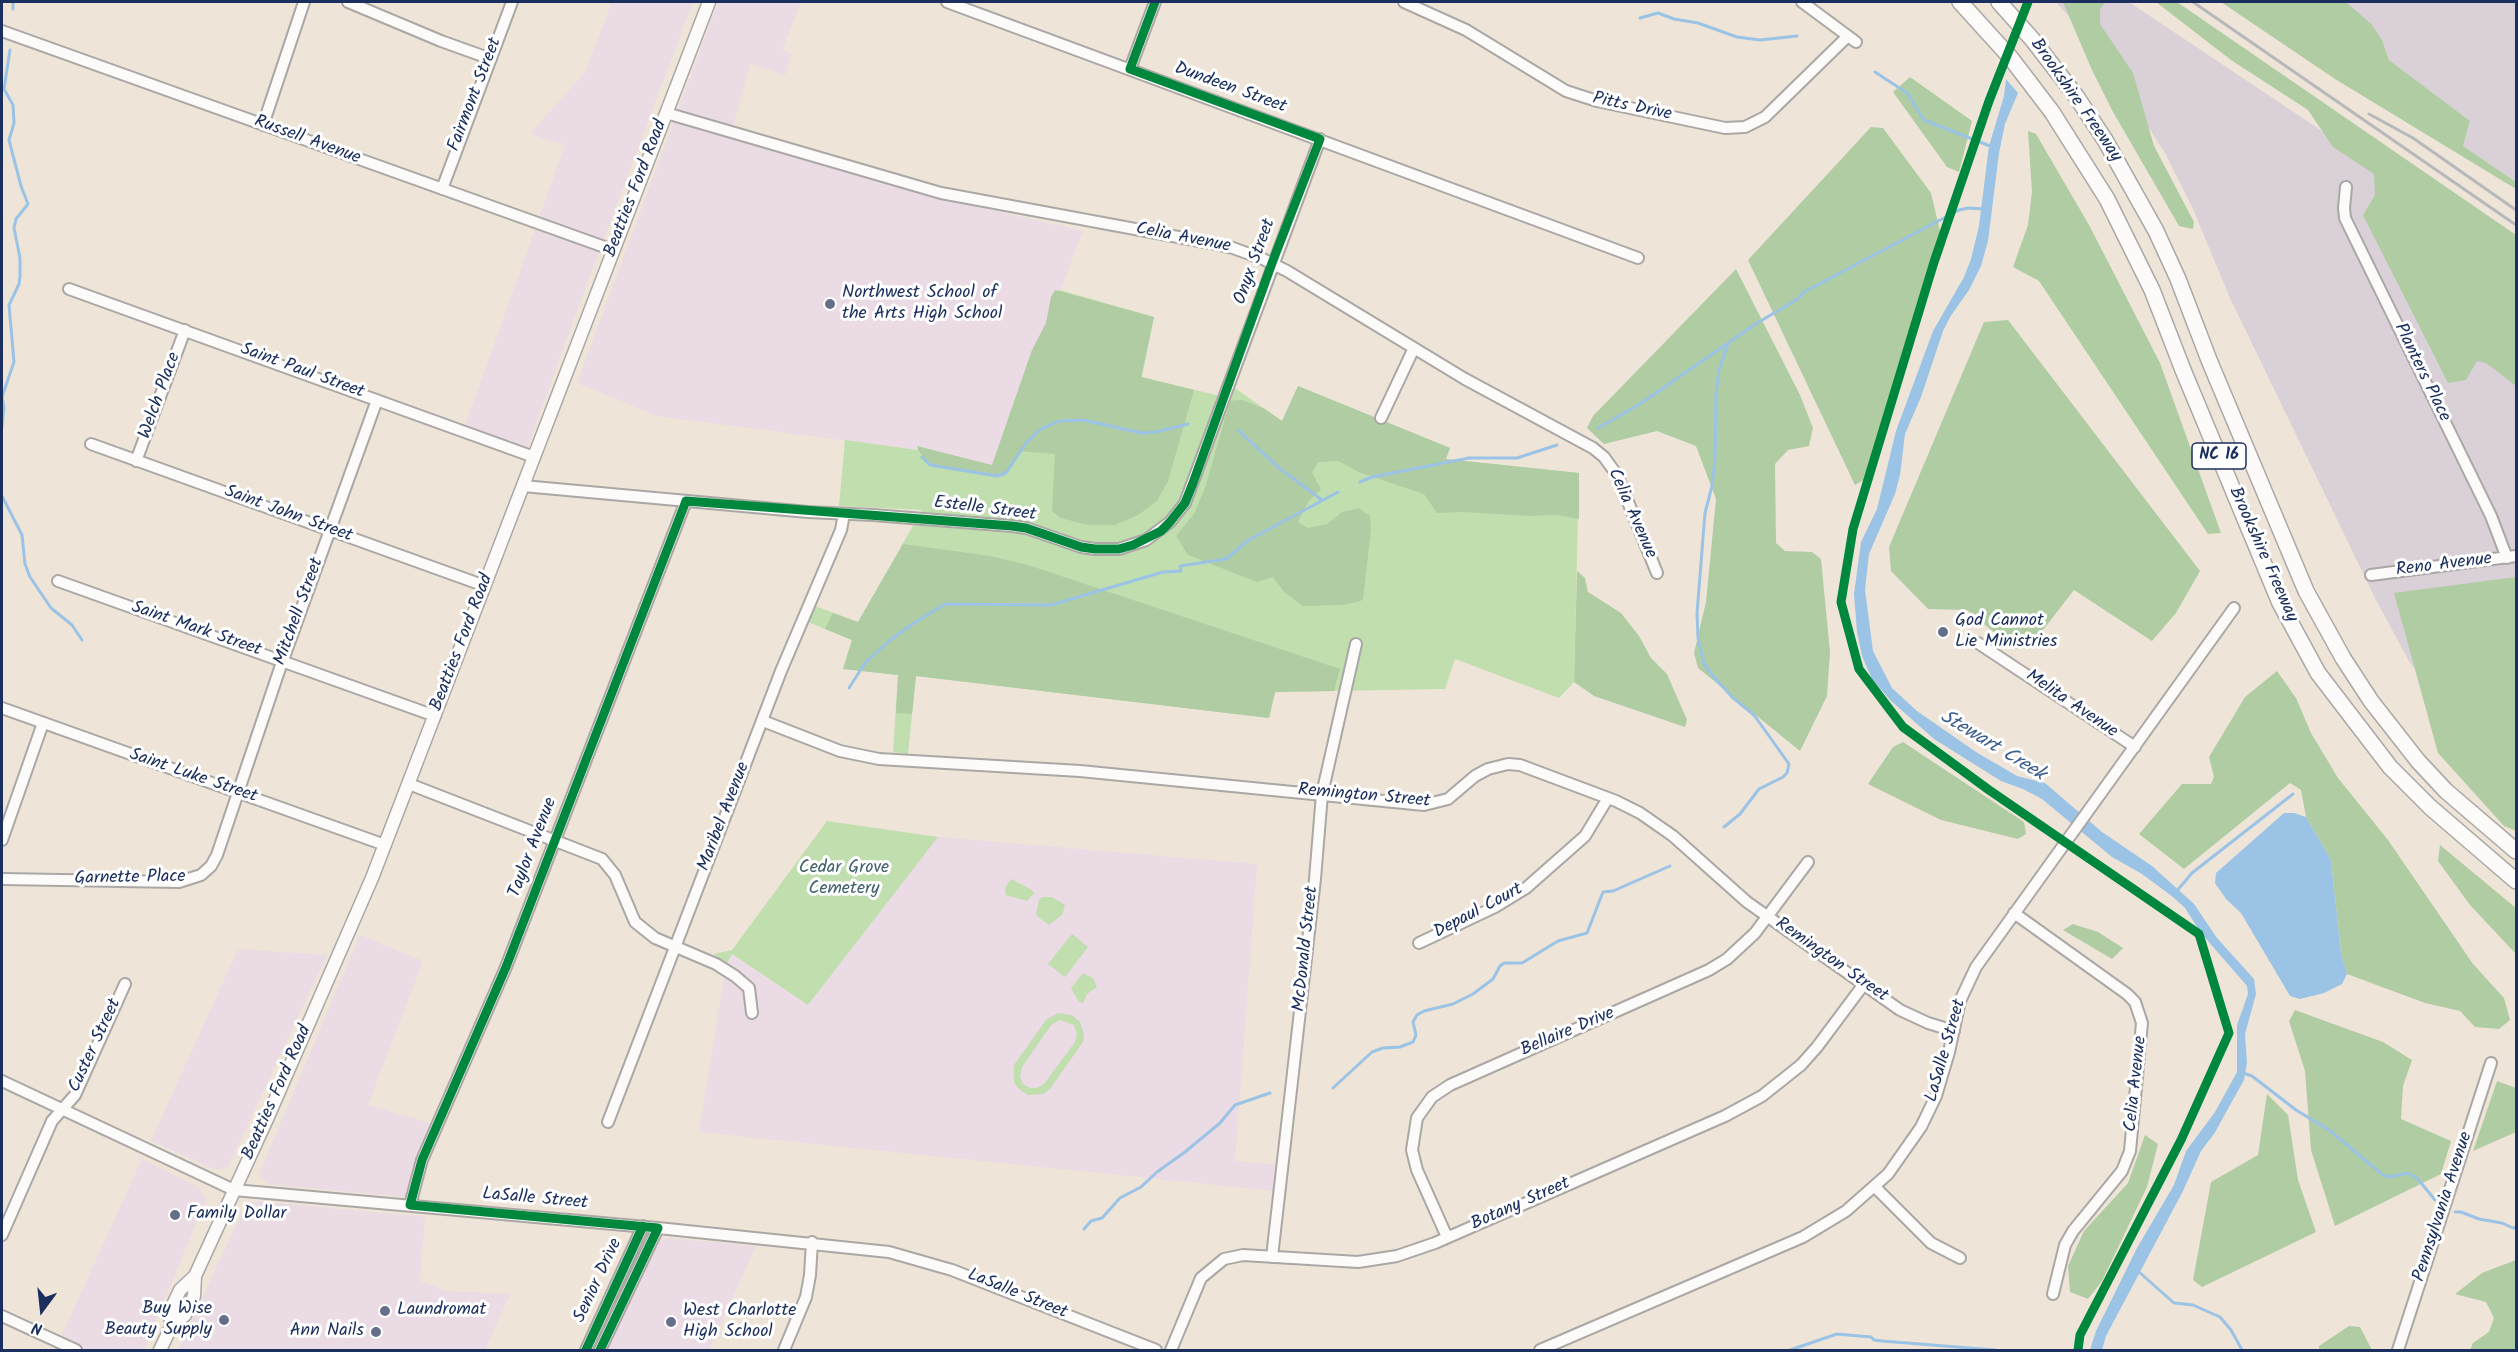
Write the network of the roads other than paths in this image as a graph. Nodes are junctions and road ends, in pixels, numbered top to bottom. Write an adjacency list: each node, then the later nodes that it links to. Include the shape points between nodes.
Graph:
1 (304, 2): 15 (street)
2 (348, 2): 12 (street)
3 (512, 2): 12 (street, Fairmont Street)
4 (709, 2): 14 (main road, Beatties Ford Road)
5 (947, 2): 13 (street, Dundeen Street)
6 (1155, 2): 13 (street)
7 (1404, 2): 8 (street, Pitts Drive, via 1466,30 1566,91 1725,128 1745,127 1765,117 1852,39)
8 (1802, 2)
9 (1960, 2): 59 (highway, Brookshire Freeway / NC 16, via 2028,80 2107,199 2152,290 2280,603 2318,673 2390,767 2430,807)
10 (1999, 2): 56 (highway, Brookshire Freeway / NC 16, via 2076,96 2157,231 2306,591 2343,658 2418,761 2446,791)
11 (2, 32): 15 (street, Russell Avenue)
12 (490, 59): 18 (street, Fairmont Street)
13 (1130, 69): 16 (street, Dundeen Street)
14 (666, 113): 19 (main road, Beatties Ford Road); 21 (street, Celia Avenue, via 940,193 1227,246)
15 (263, 125): 18 (street, Russell Avenue)
16 (1320, 139): 20 (street, Dundeen Street); 21 (street, Onyx Street)
17 (2346, 188): 35 (street, Planters Place, via 2345,218)
18 (442, 189): 19 (street, Russell Avenue)
19 (613, 250): 29 (main road, Beatties Ford Road)
20 (1638, 258)
21 (1272, 263): 24 (street, Celia Avenue); 25 (street, Onyx Street)
22 (69, 289): 23 (street, Saint Paul Street)
23 (185, 330): 26 (street, Saint Paul Street); 30 (street, Welch Place)
24 (1414, 348): 27 (street); 36 (street, Celia Avenue, via 1604,457 1617,475)
25 (1224, 397): 33 (street, Estelle Street, via 1185,503 1161,531 1133,545 1095,549 1012,526)
26 (377, 400): 29 (street, Saint Paul Street); 34 (street, Mitchell Street)
27 (1381, 418)
28 (91, 444): 30 (street, Saint John Street)
29 (534, 457): 31 (main road, Beatties Ford Road)
30 (136, 461): 34 (street, Saint John Street)
31 (523, 486): 32 (street, Estelle Street); 39 (main road, Beatties Ford Road)
32 (686, 501): 33 (street, Estelle Street); 54 (street, Taylor Avenue)
33 (844, 514): 46 (street, Maribel Avenue, via 841,530)
34 (329, 530): 39 (street, Saint John Street); 43 (street, Mitchell Street)
35 (2512, 557): 37 (street, Reno Avenue)
36 (1657, 573)
37 (2371, 575)
38 (58, 581): 43 (street, Saint Mark Street)
39 (485, 586): 45 (main road, Beatties Ford Road)
40 (2234, 608): 48 (street, LaSalle Street)
41 (1978, 643): 48 (street, Melita Avenue)
42 (1356, 644): 51 (street, McDonald Street)
43 (283, 661): 45 (street, Saint Mark Street); 50 (street, Mitchell Street)
44 (2, 708): 47 (street, Saint Luke Street)
45 (435, 716): 49 (main road, Beatties Ford Road)
46 (763, 721): 51 (street, Remington Street, via 840,751 879,759 1080,771); 63 (street, Maribel Avenue)
47 (43, 723): 50 (street, Saint Luke Street); 53 (street)
48 (2134, 747): 60 (street, LaSalle Street)
49 (409, 784): 54 (street); 55 (main road, Beatties Ford Road)
50 (239, 792): 55 (street, Saint Luke Street); 58 (street, Garnette Place, via 217,855 206,871 191,880)
51 (1322, 794): 52 (street, Remington Street, via 1430,805 1448,800 1488,769 1508,764); 80 (street, McDonald Street)
52 (1608, 798): 61 (street, Remington Street, via 1660,827); 62 (street, Depaul Court, via 1585,836 1526,888)
53 (2, 840)
54 (554, 840): 63 (street, via 602,859 615,875 636,922 655,938); 74 (street, Taylor Avenue, via 506,966 422,1160)
55 (385, 845): 73 (main road, Beatties Ford Road)
56 (2517, 851)
57 (1808, 862): 61 (street, Bellaire Drive)
58 (2, 879)
59 (2517, 881)
60 (2014, 913): 67 (street, LaSalle Street, via 1967,983); 82 (street, Celia Avenue, via 2127,994 2135,1002 2142,1023 2130,1151 2122,1171 2065,1245)
61 (1768, 916): 65 (street, Remington Street); 78 (street, Bellaire Drive, via 1742,946 1709,970 1450,1085 1432,1097 1417,1119 1412,1150 1417,1170)
62 (1419, 943)
63 (675, 946): 66 (street, via 716,964 745,983 751,992); 71 (street, Maribel Avenue)
64 (125, 984): 70 (street, Custer Street, via 75,1095)
65 (1864, 984): 67 (street, Remington Street, via 1910,1015); 78 (street, Botany Street, via 1818,1047 1762,1096 1725,1116)
66 (752, 1013)
67 (1953, 1031): 72 (street, LaSalle Street, via 1928,1114 1906,1151)
68 (2491, 1063): 92 (street, Pennsylvania Avenue)
69 (2, 1081): 70 (street, LaSalle Street)
70 (64, 1108): 73 (street, LaSalle Street); 77 (street, Custer Street, via 52,1121)
71 (608, 1122)
72 (1875, 1187): 81 (street, via 1931,1244); 91 (street, LaSalle Street, via 1846,1211 1803,1237)
73 (234, 1190): 74 (street, LaSalle Street); 85 (main road, Beatties Ford Road, via 195,1276 180,1290 171,1309 171,1327)
74 (410, 1205): 75 (street, LaSalle Street)
75 (643, 1226): 76 (street, LaSalle Street); 86 (street, Senior Drive)
76 (658, 1228): 79 (street, LaSalle Street); 87 (street, Senior Drive)
77 (2, 1236)
78 (1448, 1237): 80 (street, Botany Street, via 1410,1252 1358,1262)
79 (812, 1242): 88 (street, via 806,1297); 89 (street, LaSalle Street, via 889,1252 934,1263)
80 (1272, 1257): 90 (street, Botany Street, via 1236,1256 1210,1269 1196,1288)
81 (1960, 1258)
82 (2053, 1294)
83 (2, 1316): 84 (street)
84 (76, 1350)
85 (160, 1350)
86 (585, 1350)
87 (600, 1350)
88 (784, 1350)
89 (1156, 1350)
90 (1171, 1350)
91 (1540, 1350)
92 (2398, 1350)

